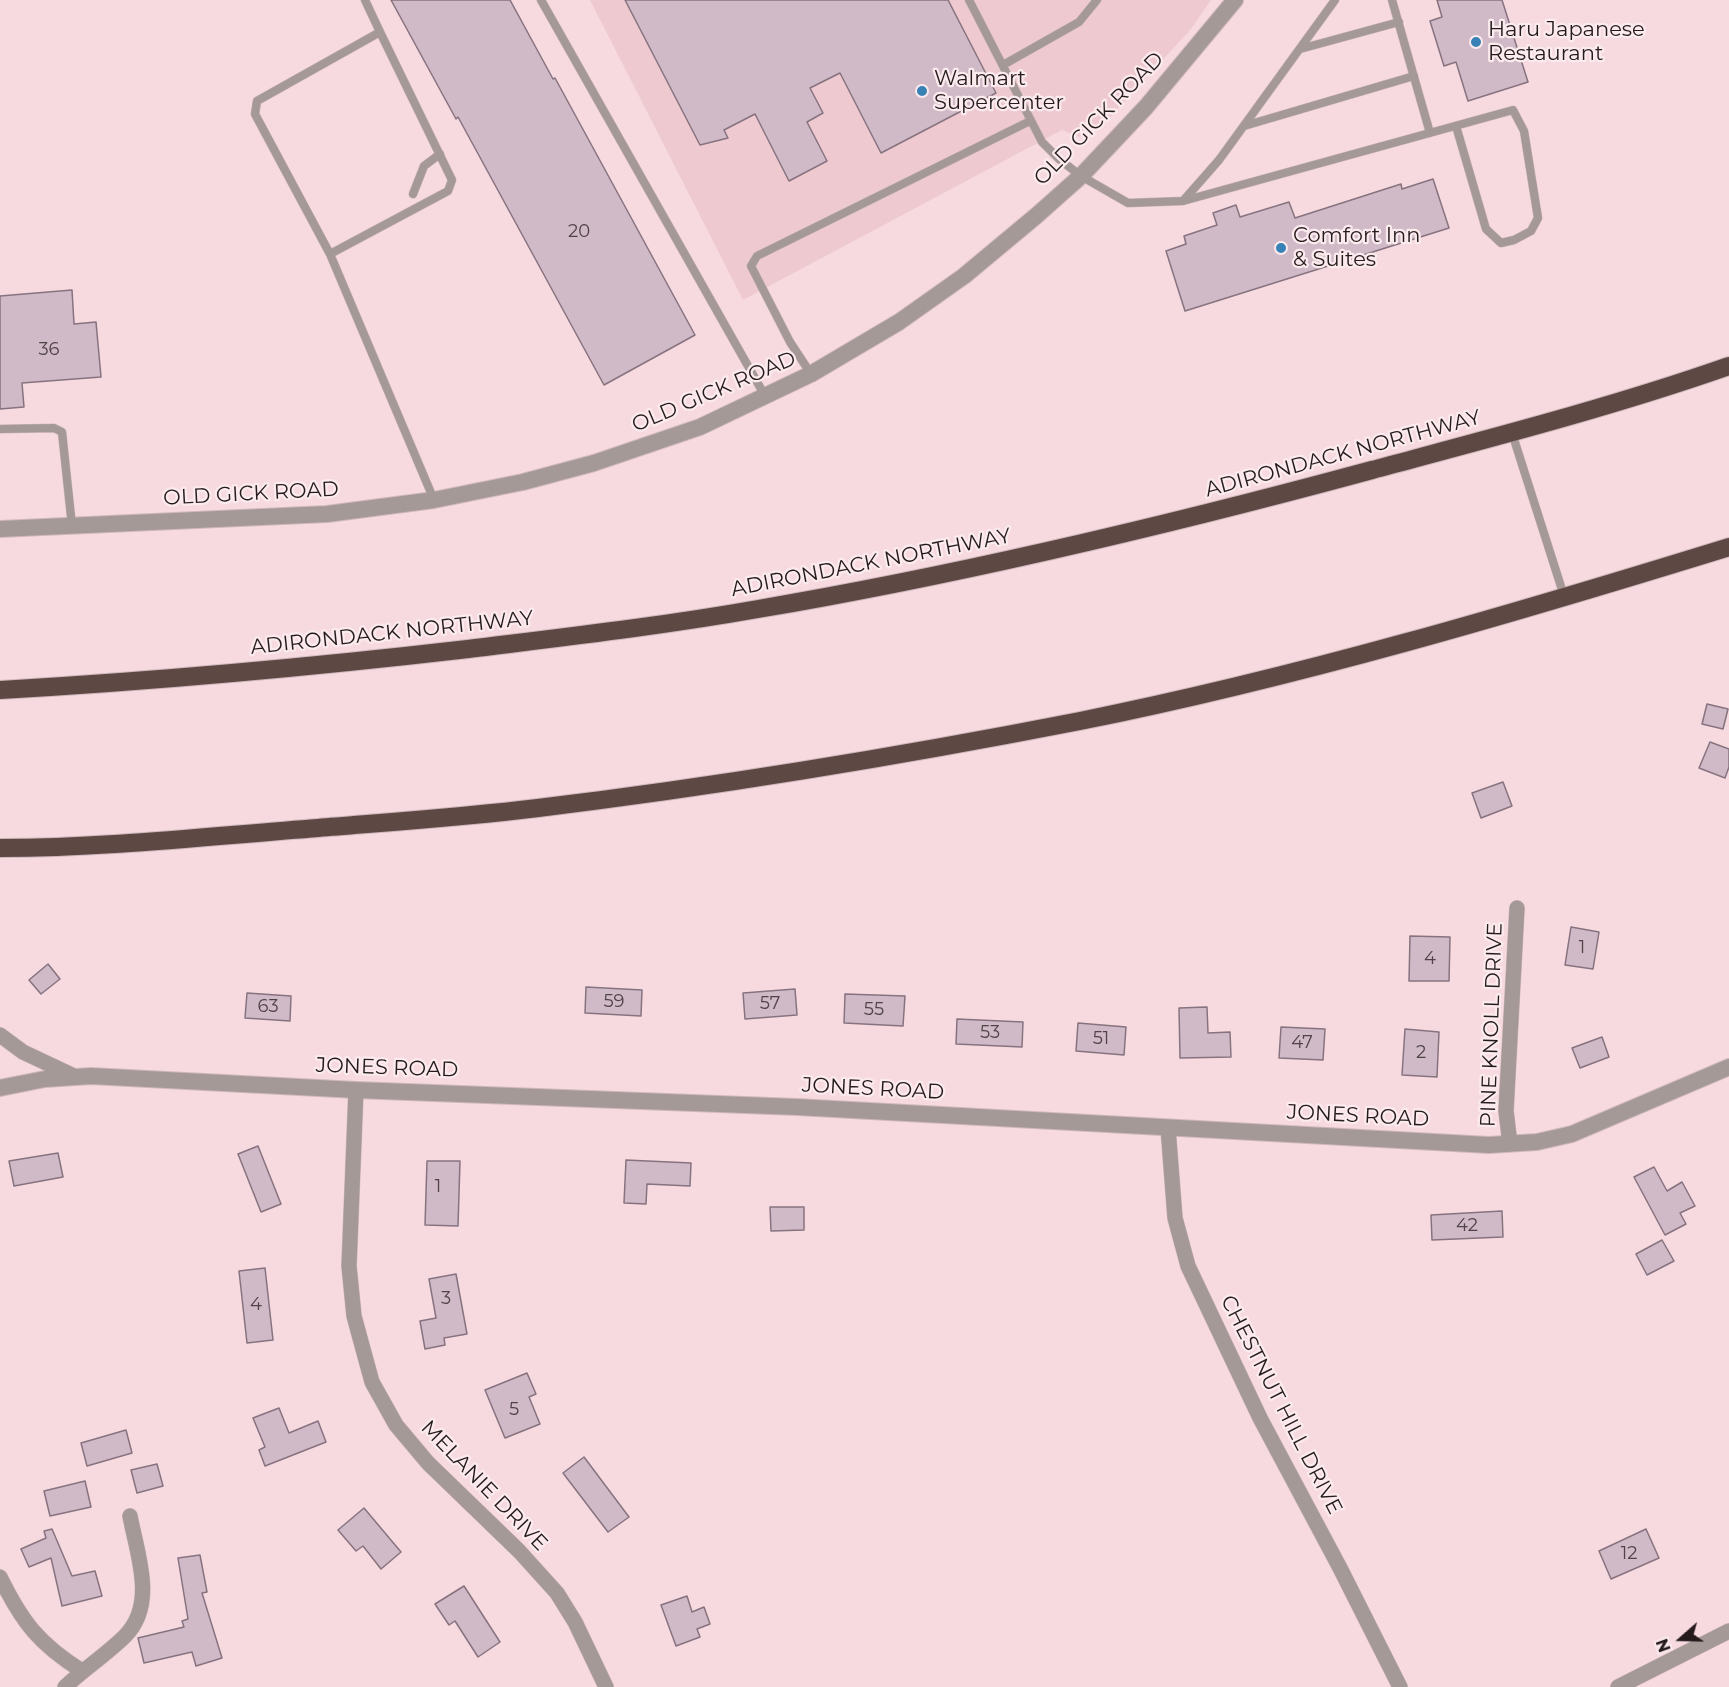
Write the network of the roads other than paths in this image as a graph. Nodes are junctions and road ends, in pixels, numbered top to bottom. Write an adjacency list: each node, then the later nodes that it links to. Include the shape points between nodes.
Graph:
1 (364, 0): 9 (lane)
2 (542, 0): 24 (lane)
3 (969, 0): 11 (lane)
4 (1097, 0): 11 (lane, via 1079,22)
5 (1235, 0): 18 (street, OLD GICK ROAD, via 1146,107)
6 (1335, 0): 10 (lane)
7 (1392, 0): 8 (lane)
8 (1399, 22): 10 (lane); 12 (lane)
9 (380, 32): 17 (lane); 21 (lane, via 257,101 255,114)
10 (1300, 49): 14 (lane)
11 (1003, 64): 13 (lane)
12 (1414, 76): 14 (lane); 16 (lane)
13 (1030, 121): 18 (lane, via 1042,142); 23 (lane, via 757,256 751,266)
14 (1244, 126): 20 (lane)
15 (1456, 126): 15 (lane, via 1513,110 1524,131 1538,218 1531,231 1501,243 1486,229); 16 (lane)
16 (1430, 133): 20 (lane)
17 (440, 154): 19 (lane, via 424,166); 21 (lane, via 452,180 448,191)
18 (1081, 176): 20 (lane, via 1128,203); 23 (street, OLD GICK ROAD, via 964,276 899,322)
19 (413, 194)
20 (1183, 201)
21 (330, 254): 27 (lane)
22 (1729, 366): 26 (highway, ADIRONDACK NORTHWAY)
23 (811, 374): 24 (street, OLD GICK ROAD)
24 (765, 396): 27 (street, OLD GICK ROAD, via 700,427 622,454 523,482)
25 (0, 429): 28 (lane, via 54,428 62,432)
26 (1512, 432): 31 (lane); 32 (highway, ADIRONDACK NORTHWAY, via 1234,507 950,573 758,609 599,633 327,665)
27 (435, 500): 28 (street, OLD GICK ROAD, via 327,514)
28 (72, 526): 29 (street, OLD GICK ROAD)
29 (0, 529)
30 (1729, 547): 31 (highway)
31 (1565, 597): 33 (highway, via 1272,676 1082,720 804,770 453,817)
32 (0, 690)
33 (0, 848)
34 (1518, 908): 41 (street, PINE KNOLL DRIVE, via 1506,1111)
35 (0, 1035): 37 (street, via 23,1052)
36 (1729, 1067): 41 (street, JONES ROAD, via 1572,1134)
37 (76, 1077): 38 (street, JONES ROAD); 39 (street, JONES ROAD)
38 (0, 1088)
39 (356, 1090): 40 (street, JONES ROAD, via 785,1106); 47 (street, MELANIE DRIVE, via 349,1266 354,1316 372,1382 396,1425 428,1463 557,1593 576,1622)
40 (1168, 1128): 41 (street, JONES ROAD); 48 (street, CHESTNUT HILL DRIVE, via 1175,1218 1188,1266 1260,1418)
41 (1510, 1144)
42 (130, 1516): 45 (street, via 143,1581 143,1603 127,1634)
43 (0, 1577): 45 (street, via 17,1611 45,1645)
44 (1729, 1630): 49 (street)
45 (82, 1671): 46 (street)
46 (65, 1687)
47 (606, 1687)
48 (1400, 1687)
49 (1618, 1687)

